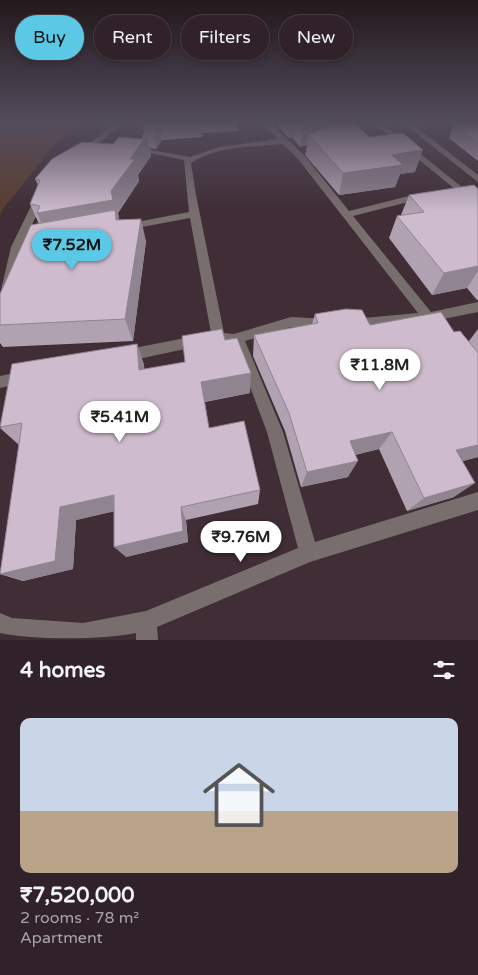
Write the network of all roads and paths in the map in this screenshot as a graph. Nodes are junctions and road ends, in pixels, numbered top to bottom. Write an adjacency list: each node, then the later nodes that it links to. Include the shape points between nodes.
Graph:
1 (85, 153): 7 (street)
2 (156, 153): 8 (street)
3 (207, 153): 8 (street)
4 (301, 153): 14 (street)
5 (412, 153): 12 (street)
6 (445, 153): 9 (street)
7 (76, 159)
8 (190, 159): 13 (street, via 187,162)
9 (478, 179)
10 (46, 188): 18 (street, via 20,246)
11 (430, 194): 14 (street)
12 (478, 205)
13 (195, 214): 15 (street); 19 (street)
14 (346, 215): 17 (street)
15 (119, 228)
16 (478, 307): 17 (street)
17 (429, 317): 20 (street); 21 (street, via 350,324 291,322)
18 (0, 321)
19 (218, 337): 21 (street); 22 (street)
20 (445, 339)
21 (234, 340): 26 (street, via 240,344 275,432)
22 (114, 358)
23 (38, 374): 24 (street)
24 (0, 382)
25 (478, 502): 26 (street)
26 (309, 553): 28 (street)
27 (0, 623): 28 (street, via 12,628 83,633)
28 (146, 630)

